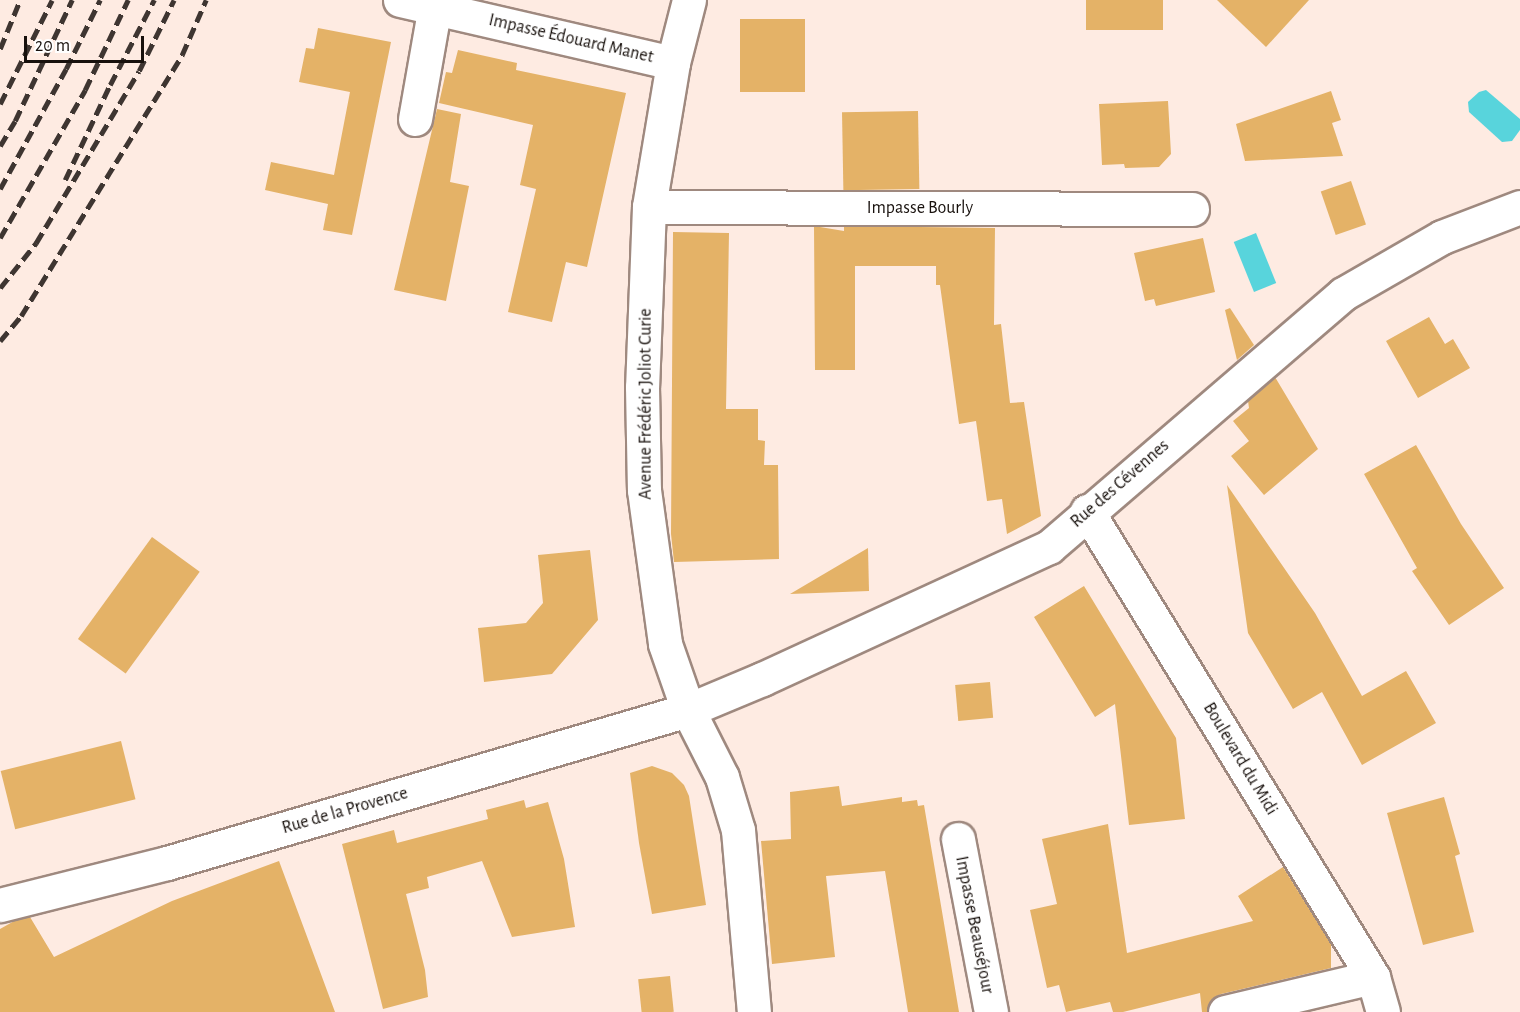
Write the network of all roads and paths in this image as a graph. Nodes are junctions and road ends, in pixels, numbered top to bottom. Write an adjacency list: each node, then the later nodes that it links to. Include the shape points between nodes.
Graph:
1 (400, 0): 3 (street, Impasse Édouard Manet)
2 (690, 0): 4 (street, Avenue Frédéric Joliot Curie)
3 (435, 4): 4 (street, Impasse Édouard Manet); 5 (street)
4 (673, 63): 6 (street, Avenue Frédéric Joliot Curie)
5 (415, 119)
6 (649, 207): 8 (street, Impasse Bourly); 10 (street, Avenue Frédéric Joliot Curie, via 642,387 644,490 665,644)
7 (1520, 207): 9 (street, Rue des Cévennes, via 1442,237 1343,294)
8 (1192, 209)
9 (1087, 511): 10 (street, Rue des Cévennes, via 1049,547); 13 (street, Boulevard du Midi)
10 (688, 710): 12 (street, Rue de la Provence, via 178,860); 14 (street, Avenue Frédéric Joliot Curie, via 722,777 738,830)
11 (958, 839): 15 (street, Impasse Beauséjour)
12 (0, 904)
13 (1372, 977): 16 (street); 17 (street, Boulevard du Midi)
14 (754, 1012)
15 (991, 1012)
16 (1225, 1012)
17 (1383, 1012)

